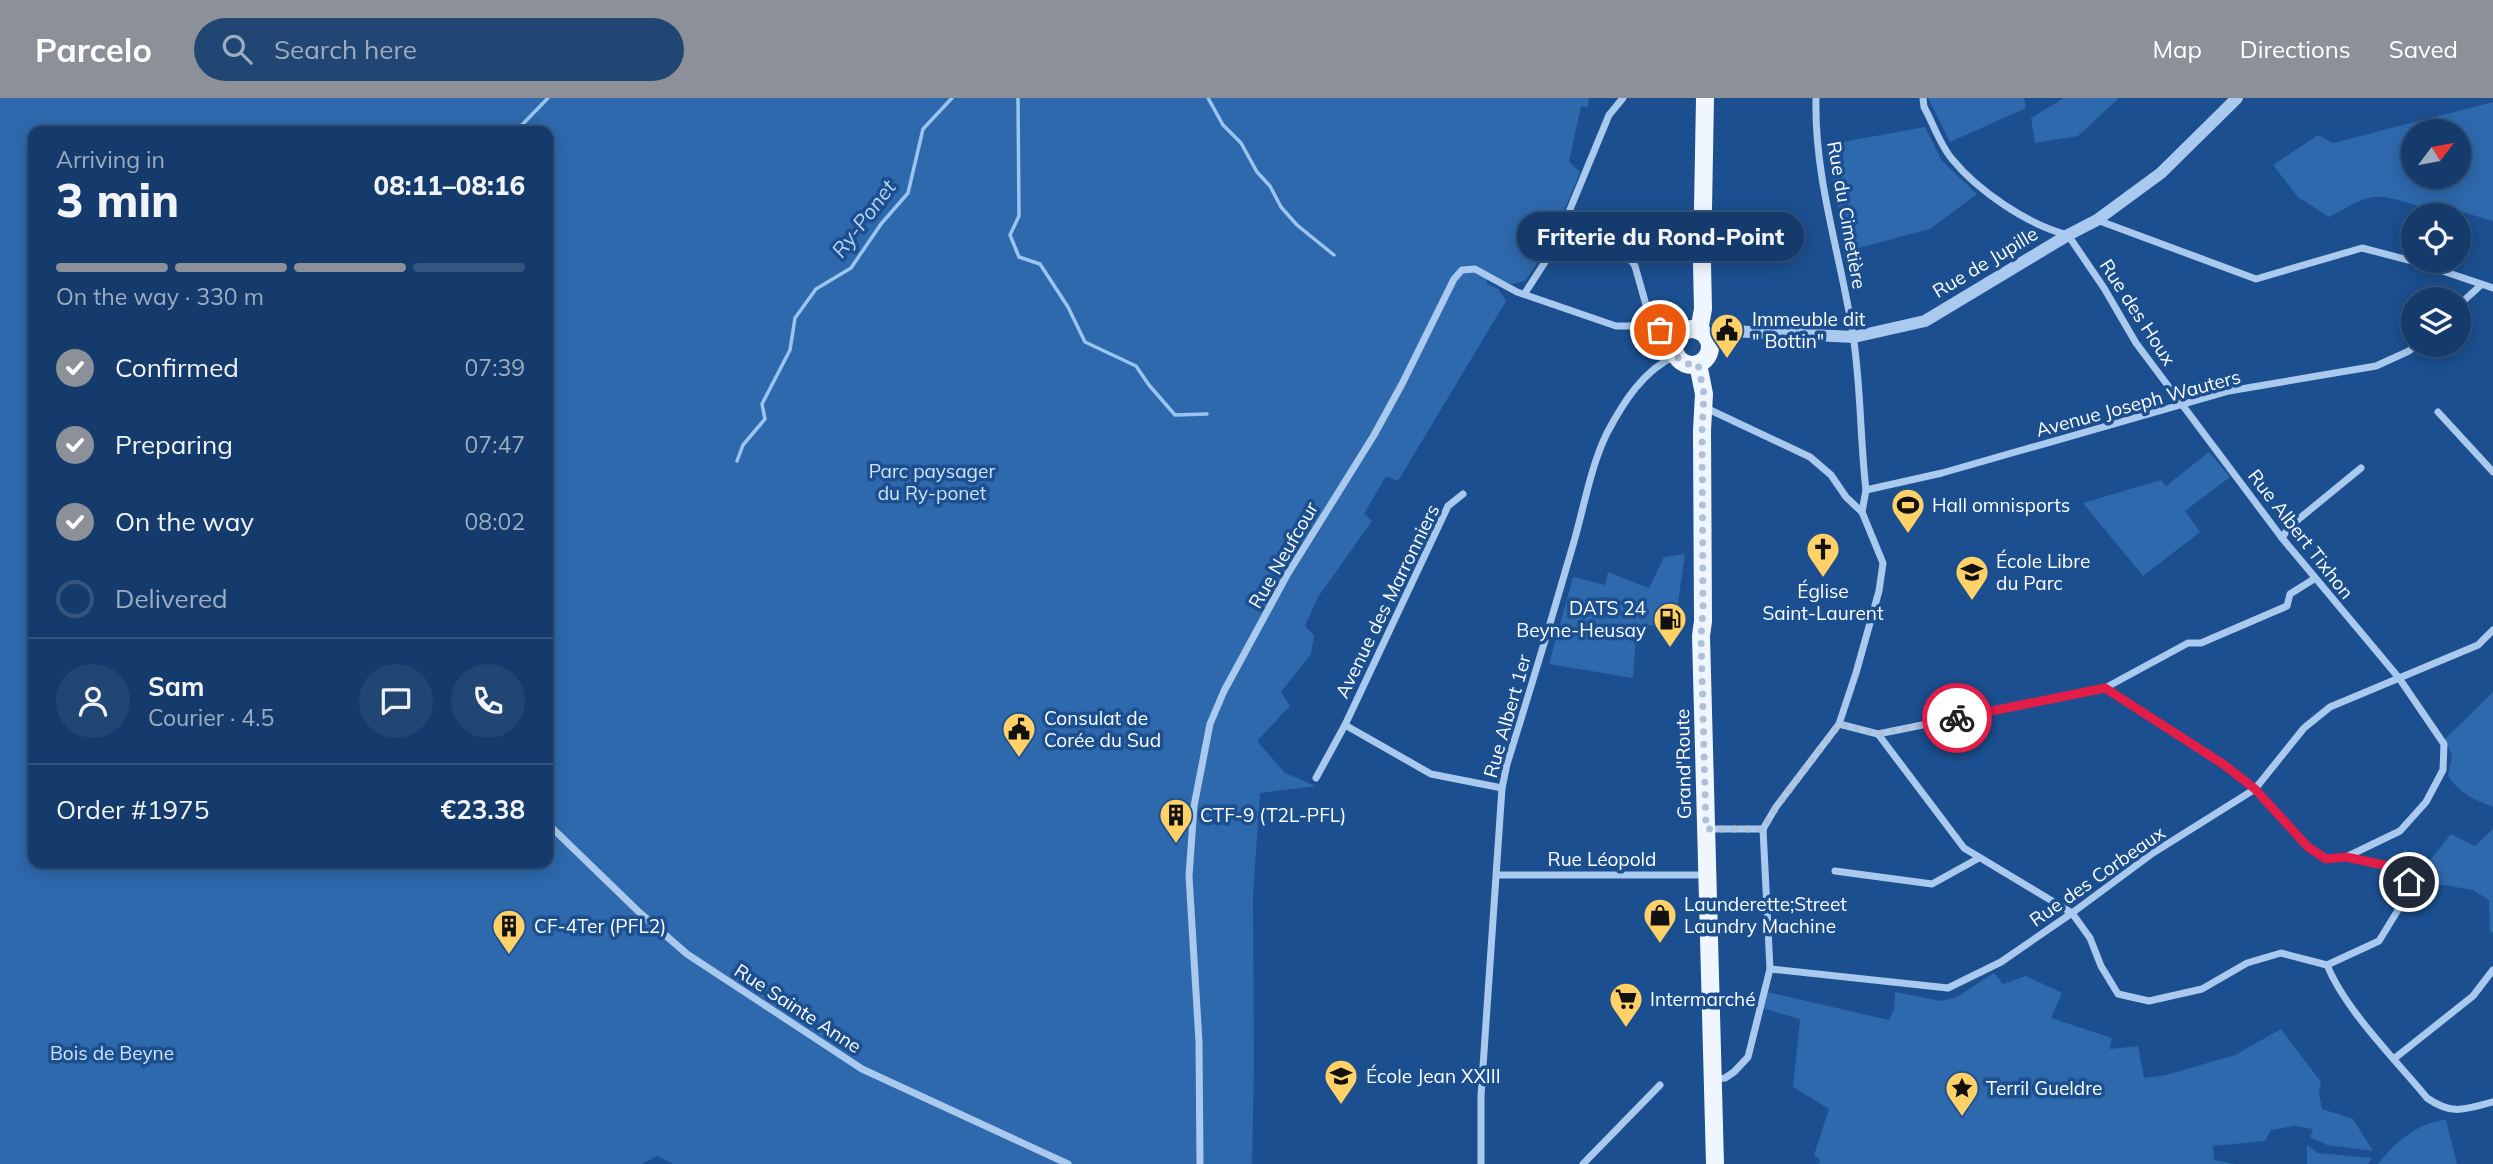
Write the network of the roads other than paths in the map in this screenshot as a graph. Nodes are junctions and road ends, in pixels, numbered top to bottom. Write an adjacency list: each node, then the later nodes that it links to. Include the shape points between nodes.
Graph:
1 (1623, 98): 8 (street, via 1609,115)
2 (1705, 98): 14 (main road, Grand'Route)
3 (1816, 98): 15 (street, Rue du Cimetière, via 1822,183)
4 (1923, 98): 7 (street, via 1950,158 1983,190)
5 (2237, 98): 6 (street, Rue de Jupille, via 2161,173)
6 (2097, 220): 7 (street, Rue de Jupille); 9 (street, via 2256,279 2361,248)
7 (2067, 235): 15 (street, Rue de Jupille, via 1924,321); 19 (street, Rue des Houx, via 2136,343)
8 (1554, 248): 11 (street); 13 (street, via 1630,259)
9 (2481, 285): 10 (street); 12 (street)
10 (2493, 288)
11 (1525, 293): 13 (street, Rue Neufcour, via 1616,326); 54 (street, Rue Neufcour, via 1472,269 1462,270 1454,279 1402,384 1274,600 1210,724 1194,806 1189,876 1199,1042)
12 (2471, 295)
13 (1652, 326): 14 (street)
14 (1696, 334): 15 (street, Rue de Jupille); 17 (main road, Grand'Route, via 1708,353); 17 (main road, via 1685,363); 35 (street, Rue Albert 1er, via 1639,382 1607,434)
15 (1854, 337): 23 (street, Rue du Cimetière)
16 (2401, 355): 19 (street, Avenue Joseph Wauters, via 2375,366 2229,391)
17 (1698, 364): 18 (main road, Grand'Route)
18 (1703, 406): 25 (street, via 1810,457 1832,475); 38 (main road, Grand'Route, via 1701,636)
19 (2183, 406): 23 (street, Avenue Joseph Wauters); 26 (street, Rue Albert Tixhon)
20 (2438, 412): 22 (street)
21 (2361, 468): 26 (street, via 2289,527)
22 (2493, 472)
23 (1867, 490): 25 (street, Rue du Cimetière)
24 (1462, 494): 32 (street, Avenue des Marronniers, via 1448,506)
25 (1862, 512): 31 (street, via 1882,573)
26 (2282, 538): 27 (street, Rue Albert Tixhon)
27 (2314, 579): 29 (street, Rue Albert Tixhon); 30 (street, via 2290,594 2287,606 2201,643 2188,643)
28 (2493, 630): 29 (street, Rue des Corbeaux, via 2478,645)
29 (2399, 678): 36 (street, Rue des Corbeaux, via 2330,707 2304,728); 40 (street, via 2444,744 2443,770 2426,802 2400,831)
30 (2105, 688): 33 (street); 36 (street)
31 (1839, 724): 33 (street); 39 (street)
32 (1345, 725): 34 (street, Avenue des Marronniers); 35 (street, Avenue des Marronniers, via 1431,774)
33 (1878, 734): 41 (street, via 1964,848)
34 (1316, 778)
35 (1502, 789): 43 (street, Rue Albert 1er)
36 (2255, 789): 40 (street, via 2308,847 2326,859); 45 (street, Rue des Corbeaux, via 2153,853)
37 (553, 829): 53 (street, Rue Sainte Anne, via 687,954 862,1069)
38 (1706, 829): 39 (street); 44 (main road, Grand'Route)
39 (1763, 829): 47 (street)
40 (2346, 857): 46 (street, via 2393,867 2405,873 2409,882 2406,897 2379,941)
41 (1979, 858): 42 (street, via 1932,884); 45 (street)
42 (1835, 871)
43 (1498, 875): 44 (street, Rue Léopold); 55 (street, Rue Albert 1er, via 1481,1096)
44 (1707, 875): 50 (main road, Grand'Route)
45 (2072, 913): 46 (street, via 2119,995 2149,1001 2202,989 2247,963 2281,953); 47 (street, Rue des Corbeaux, via 2001,962 1948,988)
46 (2327, 965): 49 (street, via 2360,1018)
47 (1770, 968): 50 (street, via 1748,1057 1725,1078)
48 (2493, 970): 49 (street, via 2473,996)
49 (2395, 1058): 52 (street, via 2427,1098 2441,1108 2456,1111)
50 (1712, 1080): 57 (main road, Grand'Route)
51 (1660, 1085): 56 (street)
52 (2493, 1102)
53 (1068, 1164)
54 (1200, 1164)
55 (1481, 1164)
56 (1583, 1164)
57 (1715, 1164)

